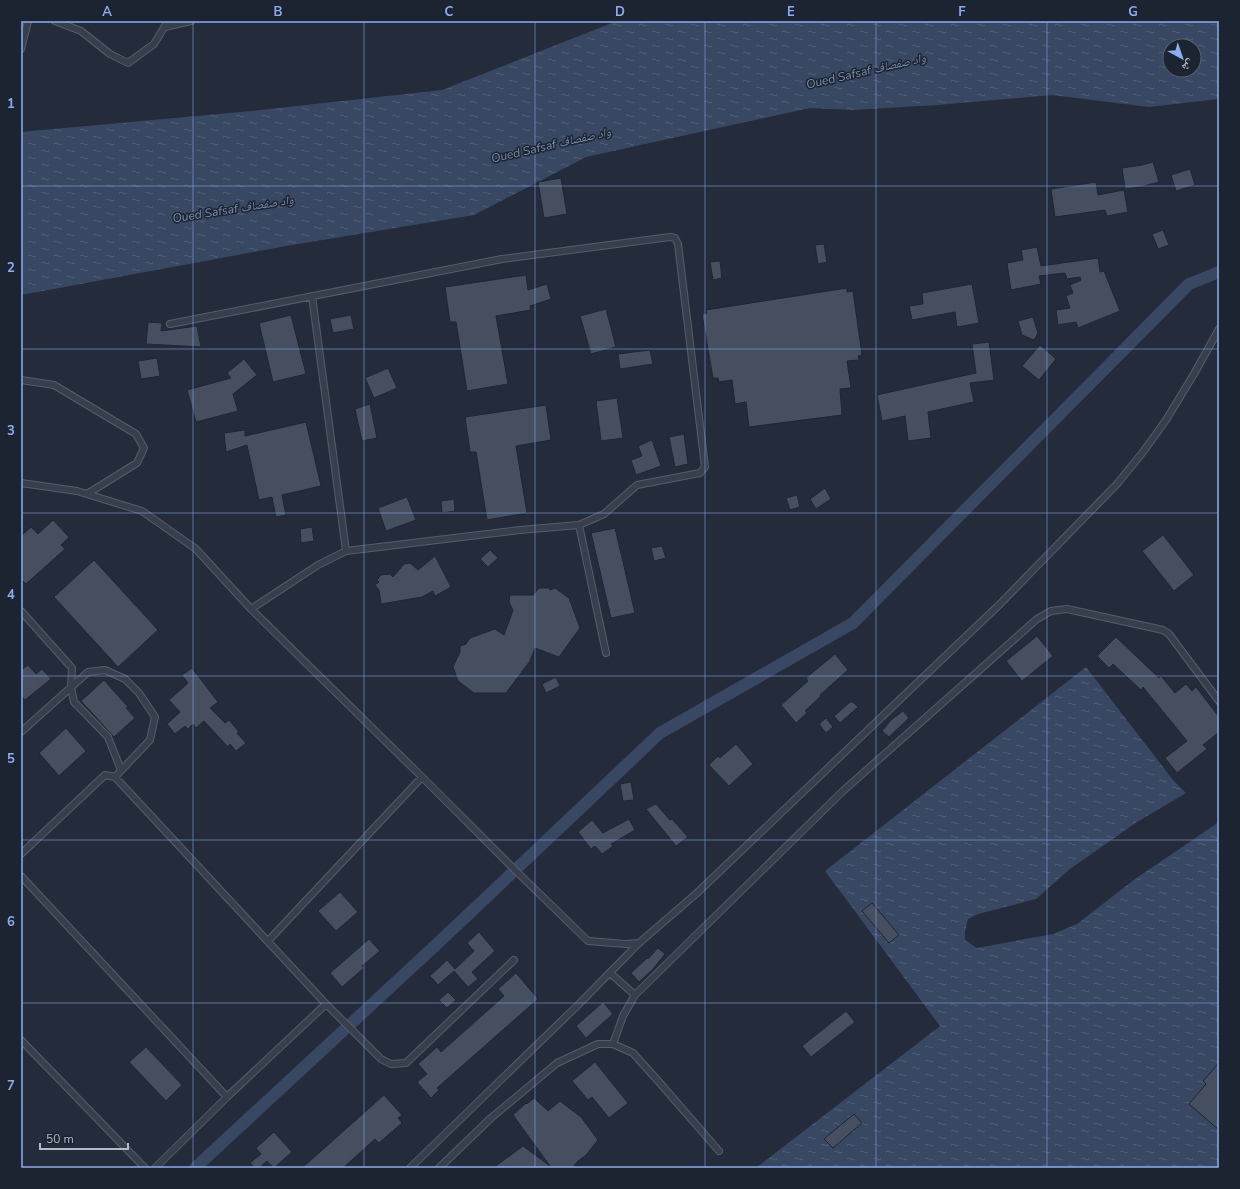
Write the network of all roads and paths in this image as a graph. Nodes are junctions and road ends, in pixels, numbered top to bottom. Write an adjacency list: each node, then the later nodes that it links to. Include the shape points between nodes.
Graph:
1 (28, 21): 6 (lane)
2 (55, 21): 5 (lane, via 81,31 110,54 128,63 154,44)
3 (168, 21): 5 (lane)
4 (191, 21): 5 (lane)
5 (165, 28)
6 (21, 49)
7 (312, 296): 8 (lane); 13 (lane, via 502,260 674,238 678,244 705,466 700,473 637,485 604,514); 14 (lane)
8 (170, 324)
9 (1219, 329): 27 (lane, via 1166,420 1116,484 1000,604 697,893)
10 (21, 380): 12 (lane, via 54,385 136,434 144,448 137,463)
11 (21, 483): 12 (lane)
12 (87, 494): 15 (lane, via 142,511 196,548)
13 (579, 526): 14 (lane, via 520,530); 17 (lane)
14 (346, 551): 15 (lane, via 318,565)
15 (251, 609): 23 (lane)
16 (21, 611): 18 (lane, via 72,668)
17 (606, 653)
18 (71, 687): 20 (lane); 21 (lane, via 74,702 108,737); 21 (lane, via 88,672 105,670 125,679 139,693 155,717 150,740)
19 (1219, 701): 30 (lane, via 1169,634 1163,630 1067,609 1051,611 1037,619 843,791)
20 (21, 732)
21 (121, 770): 22 (lane)
22 (115, 777): 24 (lane, via 105,775); 26 (lane)
23 (422, 777): 26 (lane); 27 (lane, via 588,941)
24 (21, 854)
25 (21, 876): 34 (lane)
26 (268, 941): 31 (lane)
27 (639, 944): 29 (lane)
28 (514, 960): 31 (lane, via 406,1063 391,1064 381,1059)
29 (610, 973): 30 (lane); 38 (lane)
30 (635, 995): 33 (lane, via 623,1016)
31 (326, 1004): 34 (lane)
32 (21, 1040): 36 (lane)
33 (613, 1044): 35 (lane, via 633,1053); 39 (lane, via 598,1044 558,1063 491,1118)
34 (227, 1098): 37 (lane)
35 (720, 1151)
36 (145, 1168)
37 (155, 1168)
38 (410, 1168)
39 (439, 1168)

